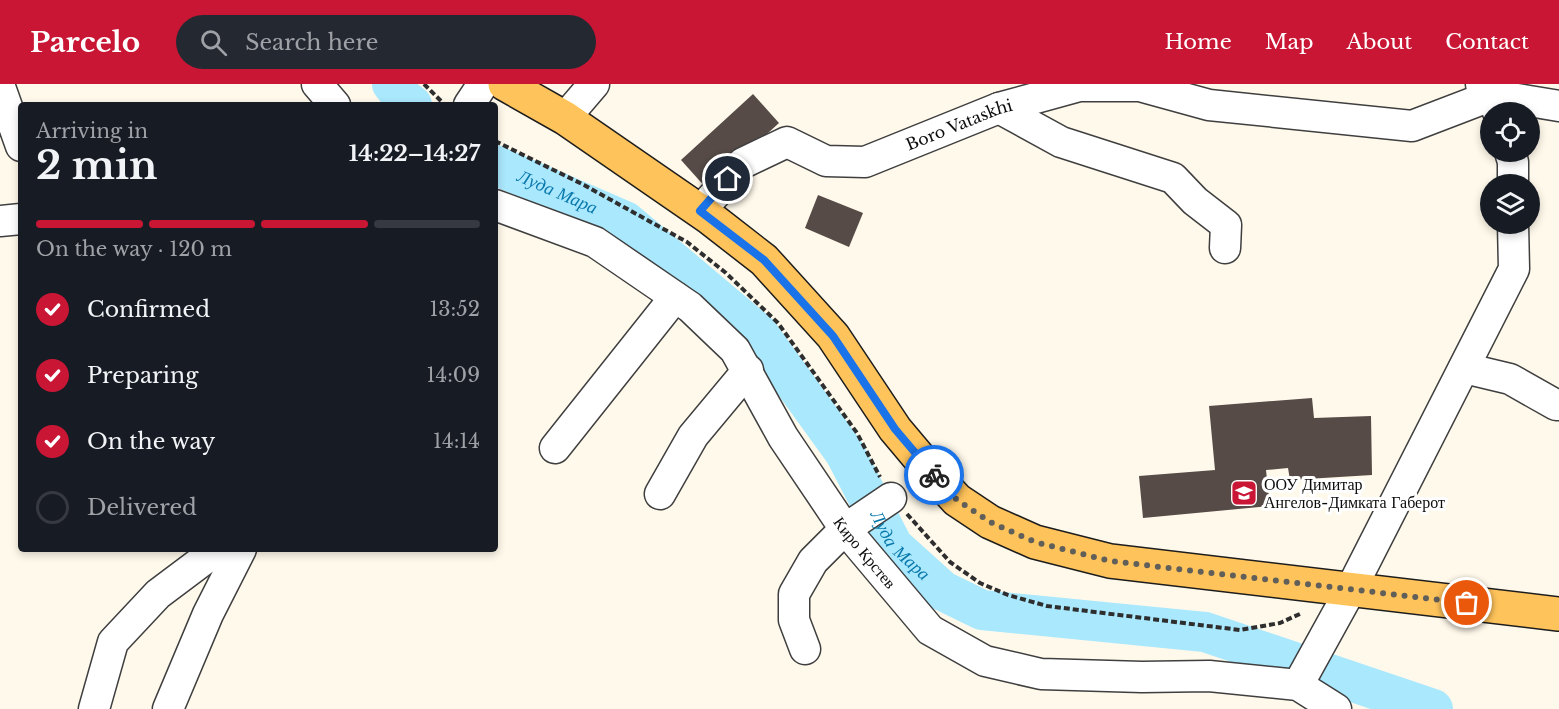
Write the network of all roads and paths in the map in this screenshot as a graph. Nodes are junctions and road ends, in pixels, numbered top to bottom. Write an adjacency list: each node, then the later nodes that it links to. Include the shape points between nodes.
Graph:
1 (317, 84): 8 (street)
2 (424, 84): 9 (path)
3 (483, 84): 10 (street)
4 (505, 84): 13 (main road)
5 (594, 84): 13 (street)
6 (0, 87): 14 (street)
7 (1491, 97): 11 (street); 12 (street, Boro Vataskhi, via 1412,126 1209,105 1140,86 1079,86)
8 (332, 102)
9 (442, 102)
10 (471, 102)
11 (1559, 106)
12 (999, 108): 16 (street, Boro Vataskhi, via 865,162 826,161 788,142 743,163); 20 (street, via 1061,142 1173,178 1226,225)
13 (565, 118): 16 (main road)
14 (18, 138)
15 (498, 206): 21 (street, Киро Крстев, via 596,242)
16 (700, 211): 31 (main road, via 764,260 833,336 889,420 932,473 957,500 990,522 1035,542 1110,561)
17 (18, 219): 18 (street)
18 (0, 221)
19 (1514, 234): 22 (street, via 1514,269)
20 (1224, 248)
21 (675, 297): 23 (street, Киро Крстев, via 735,350); 25 (street)
22 (1464, 368): 24 (street, via 1510,379); 31 (street)
23 (748, 370): 26 (street, via 693,436); 28 (street, Киро Крстев, via 783,437)
24 (1559, 405)
25 (555, 448)
26 (660, 494)
27 (891, 498): 28 (street)
28 (844, 529): 33 (street, via 813,561 794,594 794,620); 34 (street, Киро Крстев, via 930,630 985,661 1041,674 1209,676)
29 (228, 552): 35 (street, via 158,594 113,642)
30 (230, 552): 36 (street)
31 (1351, 589): 32 (main road); 34 (street)
32 (1559, 614)
33 (804, 649)
34 (1298, 685): 37 (street, Киро Крстев)
35 (94, 709)
36 (168, 709)
37 (1336, 709)

